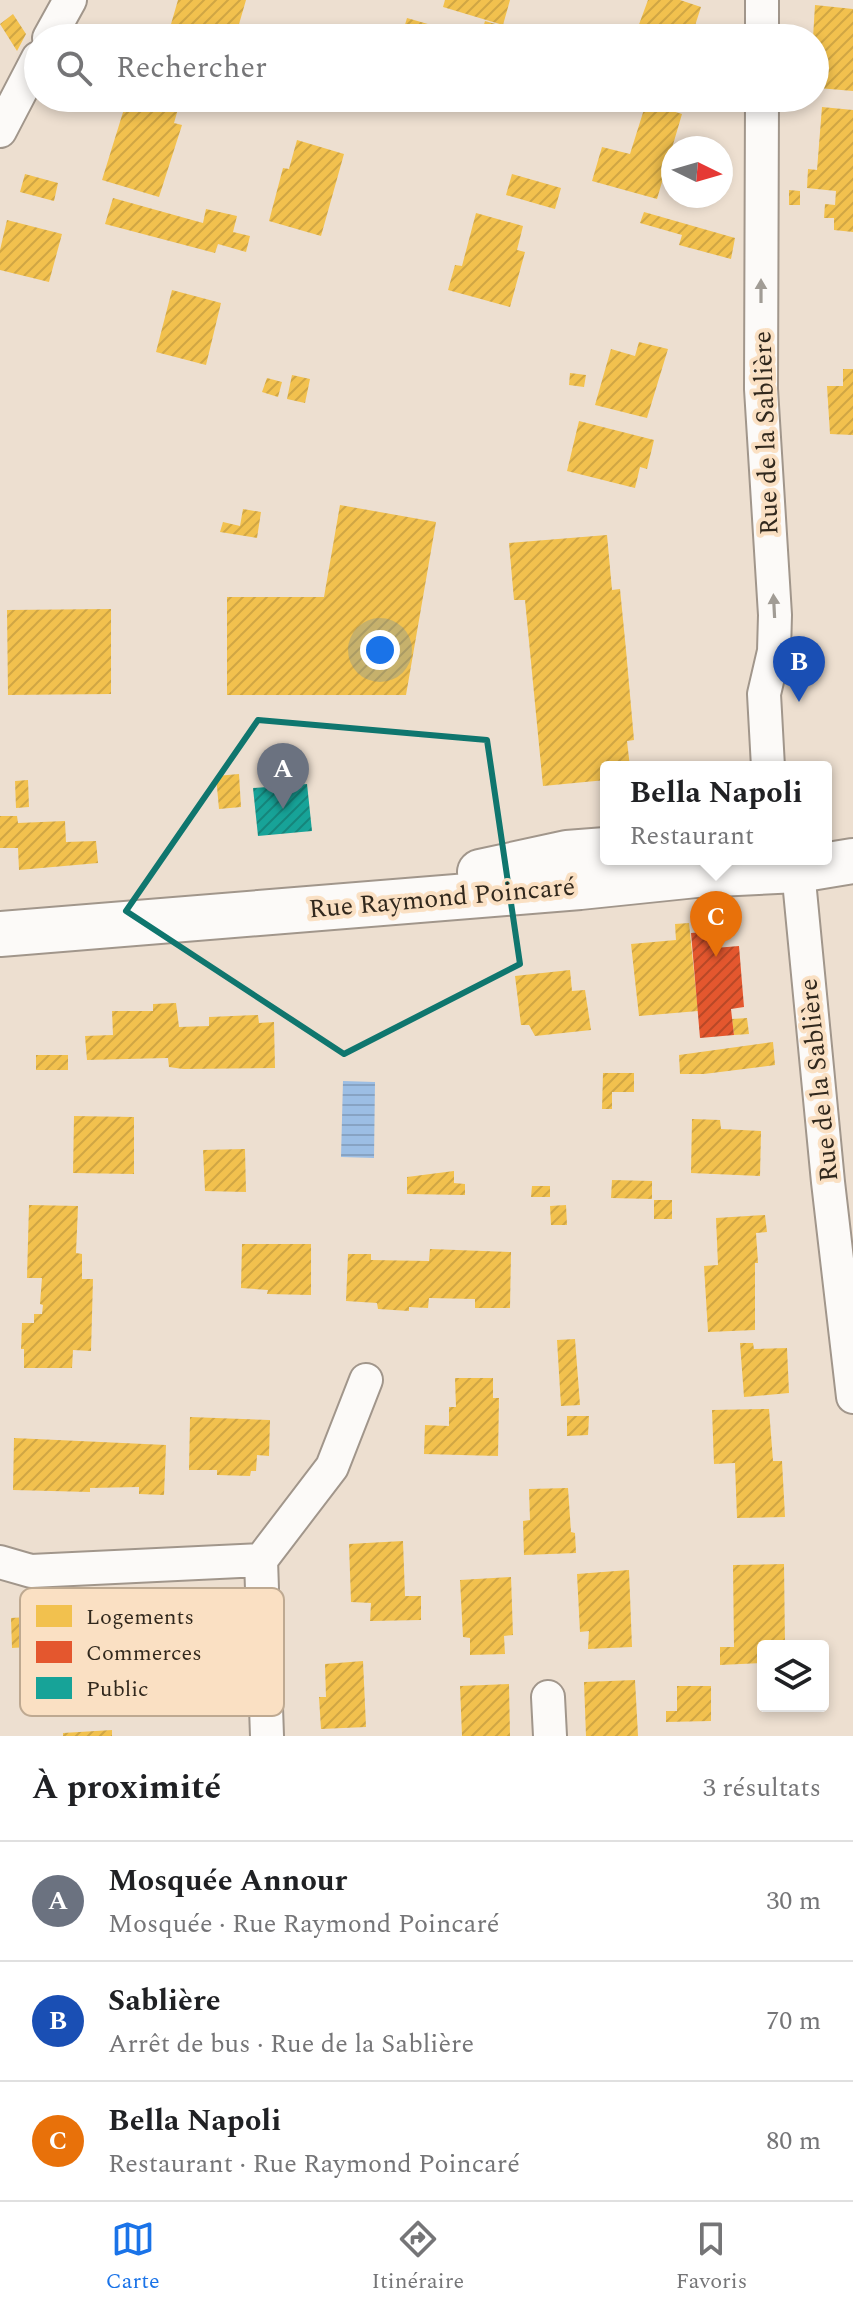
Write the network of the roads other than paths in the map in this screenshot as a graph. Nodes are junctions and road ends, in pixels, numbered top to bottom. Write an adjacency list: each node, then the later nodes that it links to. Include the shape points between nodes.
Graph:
1 (70, 0): 3 (street)
2 (762, 0): 4 (street)
3 (57, 24)
4 (762, 24)
5 (24, 85): 7 (street)
6 (762, 112): 8 (street, Rue de la Sablière, one-way to 6, via 764,694 775,615 761,389)
7 (0, 131)
8 (768, 761)
9 (832, 834): 10 (main road)
10 (853, 834)
11 (600, 850): 17 (main road, Rue Raymond Poincaré, via 440,880)
12 (853, 861): 13 (main road, Rue Raymond Poincaré)
13 (832, 862)
14 (767, 865): 16 (main road, Rue Raymond Poincaré)
15 (794, 865): 20 (street, Rue de la Sablière)
16 (740, 866): 17 (main road, Rue Raymond Poincaré)
17 (125, 923): 18 (main road, Rue Raymond Poincaré)
18 (0, 934)
19 (366, 1380): 21 (street, via 332,1467)
20 (853, 1397)
21 (261, 1560): 22 (street, via 31,1571); 23 (street)
22 (0, 1562)
23 (262, 1588)
24 (548, 1697): 27 (street)
25 (266, 1716): 26 (street)
26 (267, 1736)
27 (550, 1736)

